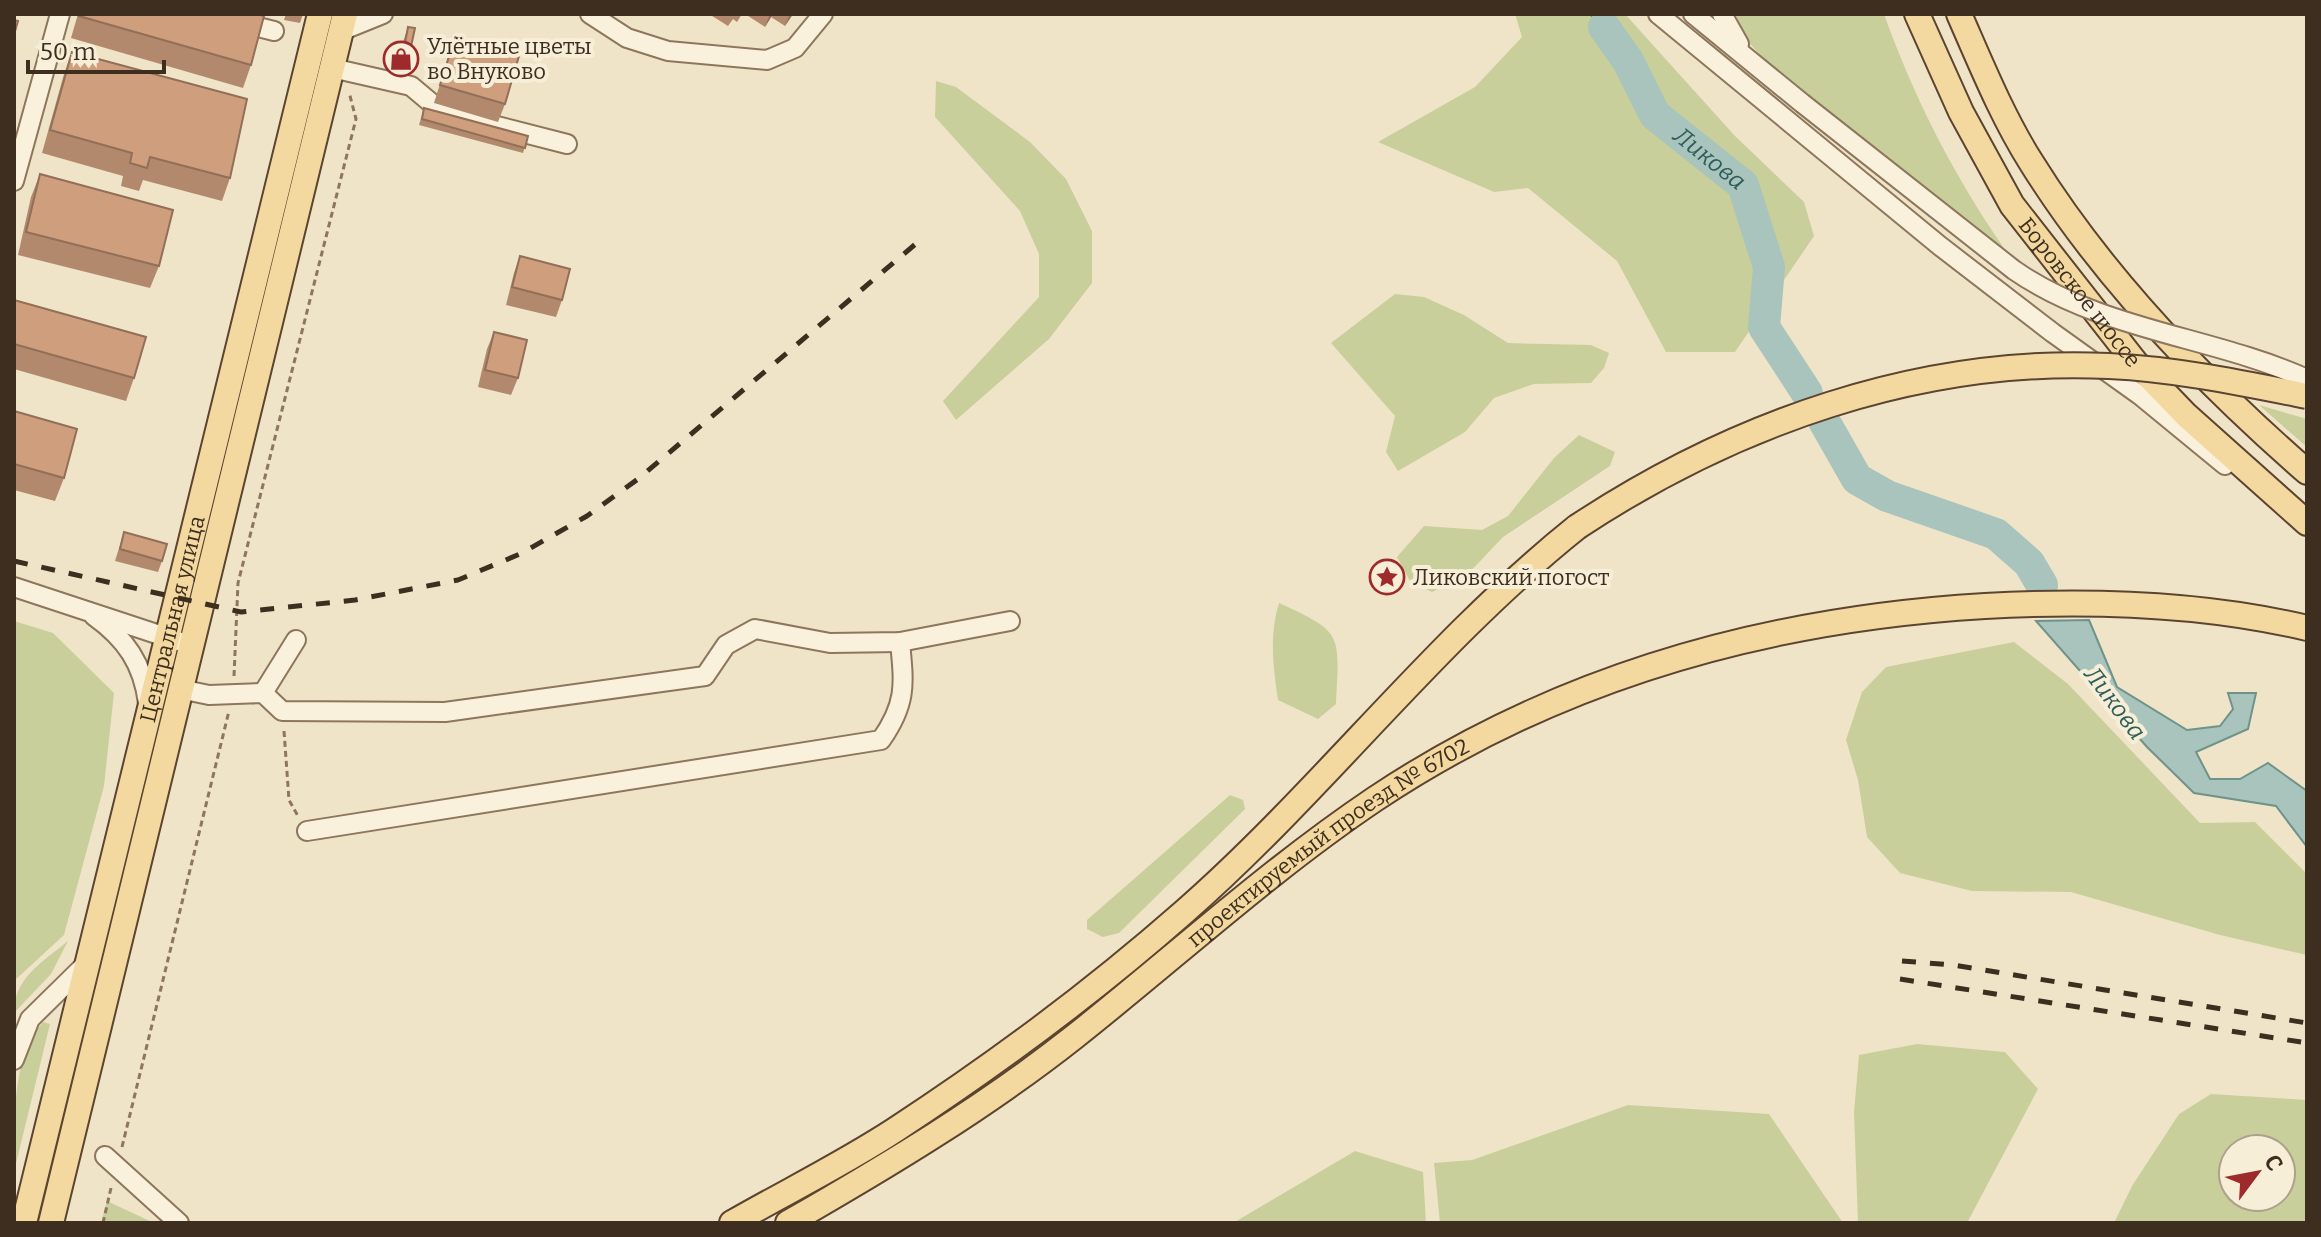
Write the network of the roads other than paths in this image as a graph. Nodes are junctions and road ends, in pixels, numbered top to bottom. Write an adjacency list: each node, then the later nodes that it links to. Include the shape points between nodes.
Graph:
1 (60, 14): 17 (street)
2 (206, 14): 13 (street)
3 (320, 14): 26 (main road, Центральная улица)
4 (383, 14): 12 (street)
5 (590, 14): 6 (street, via 627,38 668,51 767,60 795,48)
6 (823, 14)
7 (1658, 14): 21 (street, via 1940,246)
8 (1693, 14): 15 (street)
9 (1722, 14): 15 (street, via 1739,44)
10 (1917, 14): 21 (main road, Боровское шоссе, via 1961,112 2012,205 2135,362)
11 (1959, 14): 20 (main road, Боровское шоссе, via 1995,96 2062,208 2215,388)
12 (343, 23): 14 (main road, Центральная улица)
13 (274, 31)
14 (341, 70): 16 (street, via 411,86 442,112); 29 (main road, Центральная улица)
15 (1802, 103): 18 (street, bridge, via 2043,289 2100,314)
16 (567, 144)
17 (14, 181)
18 (2307, 379)
19 (2307, 396): 40 (main road, проектируемый проезд № 6702, bridge, via 2192,375 2103,366 1988,371 1825,405 1744,436 1647,483 1577,527 1483,608 1185,911 1075,1004 892,1131)
20 (2307, 472)
21 (2307, 524)
22 (14, 587): 23 (street)
23 (79, 605): 26 (street); 32 (street, via 132,653 143,671)
24 (1010, 621): 28 (street)
25 (2307, 628): 41 (main road, проектируемый проезд № 6702, via 2251,617 2090,603 1934,609 1782,630 1674,657 1565,697 1473,741 1377,797 1275,869 1006,1088)
26 (167, 635): 29 (street, via 181,643); 32 (main road, Центральная улица)
27 (296, 640): 31 (street)
28 (900, 642): 31 (street, via 830,643 755,629 726,645 705,676 445,712 282,711); 33 (street, via 904,693 896,719 881,740)
29 (188, 656): 30 (main road, Центральная улица)
30 (180, 689): 31 (street, via 209,695); 38 (main road, Центральная улица)
31 (263, 693)
32 (149, 710): 34 (main road, Центральная улица)
33 (307, 831)
34 (88, 962): 35 (street, via 30,1019); 37 (main road, Центральная улица)
35 (14, 1060)
36 (112, 1157): 39 (street)
37 (24, 1223)
38 (51, 1223)
39 (179, 1223)
40 (732, 1223)
41 (788, 1223)

